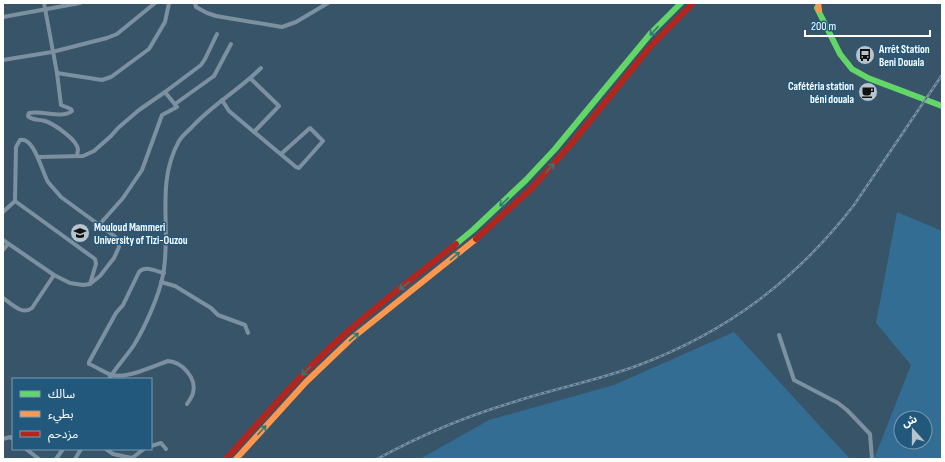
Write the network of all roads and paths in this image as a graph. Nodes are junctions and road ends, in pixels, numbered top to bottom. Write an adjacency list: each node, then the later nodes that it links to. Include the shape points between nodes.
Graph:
1 (44, 3): 11 (street)
2 (80, 3): 11 (street)
3 (155, 3): 16 (street, via 117,34)
4 (169, 3): 19 (street, via 165,22 149,49 111,77 102,80)
5 (195, 3): 6 (street, via 196,7 207,14 282,28)
6 (328, 3)
7 (681, 3): 56 (main road, one-way to 56, via 651,33 555,149 526,180 473,230 336,342 297,380)
8 (693, 3): 57 (main road, one-way to 8, via 296,393 350,340 446,264 530,190 647,51)
9 (815, 3): 12 (main road)
10 (818, 3): 12 (main road)
11 (46, 8): 13 (street); 16 (street)
12 (819, 10): 24 (main road, via 840,54 852,69 868,78)
13 (3, 17)
14 (217, 34): 21 (street, via 201,65)
15 (232, 44): 23 (street, via 214,76)
16 (52, 52): 17 (street); 19 (street)
17 (3, 60)
18 (261, 68): 20 (street)
19 (57, 73): 27 (street, via 61,105 72,111 66,115 35,111 28,116 46,122 68,136 77,144)
20 (251, 78): 22 (street); 25 (street, via 279,106)
21 (165, 92): 23 (street); 27 (street, via 139,110 94,151)
22 (222, 100): 25 (street, via 229,111); 35 (street, via 180,139 170,163 165,191)
23 (175, 104): 31 (street, via 177,106 162,115 142,170 123,198)
24 (942, 106)
25 (254, 132): 26 (street)
26 (281, 154): 26 (street, via 300,168 323,142 310,128)
27 (77, 156): 28 (street)
28 (38, 157): 29 (street, via 26,140 23,139 17,144); 31 (street, via 48,182 55,191)
29 (15, 201): 30 (street); 38 (street, via 95,259)
30 (3, 212)
31 (99, 225): 38 (street, via 117,238 119,247 100,276)
32 (3, 240): 33 (street)
33 (8, 244): 34 (street); 36 (street)
34 (3, 250)
35 (164, 273): 37 (street); 42 (street, via 141,269 123,305 91,357 89,364)
36 (54, 274): 38 (street, via 70,283); 39 (street, via 28,311 22,311)
37 (161, 282): 40 (street, via 175,286 218,315 246,325); 42 (street, via 148,320 134,345)
38 (90, 284)
39 (3, 298)
40 (248, 333)
41 (779, 335): 58 (street, via 794,380 847,410 871,436)
42 (110, 377): 43 (street, via 168,361 181,365 189,375 193,392)
43 (187, 404)
44 (152, 446): 45 (street, via 160,443)
45 (166, 449)
46 (27, 450): 52 (street)
47 (62, 450): 53 (street)
48 (80, 450): 54 (street)
49 (107, 450): 51 (street, via 125,458 132,458)
50 (143, 450): 51 (street)
51 (139, 453): 55 (street)
52 (39, 459)
53 (56, 459)
54 (75, 459)
55 (140, 459)
56 (226, 459)
57 (236, 459)
58 (872, 459)

